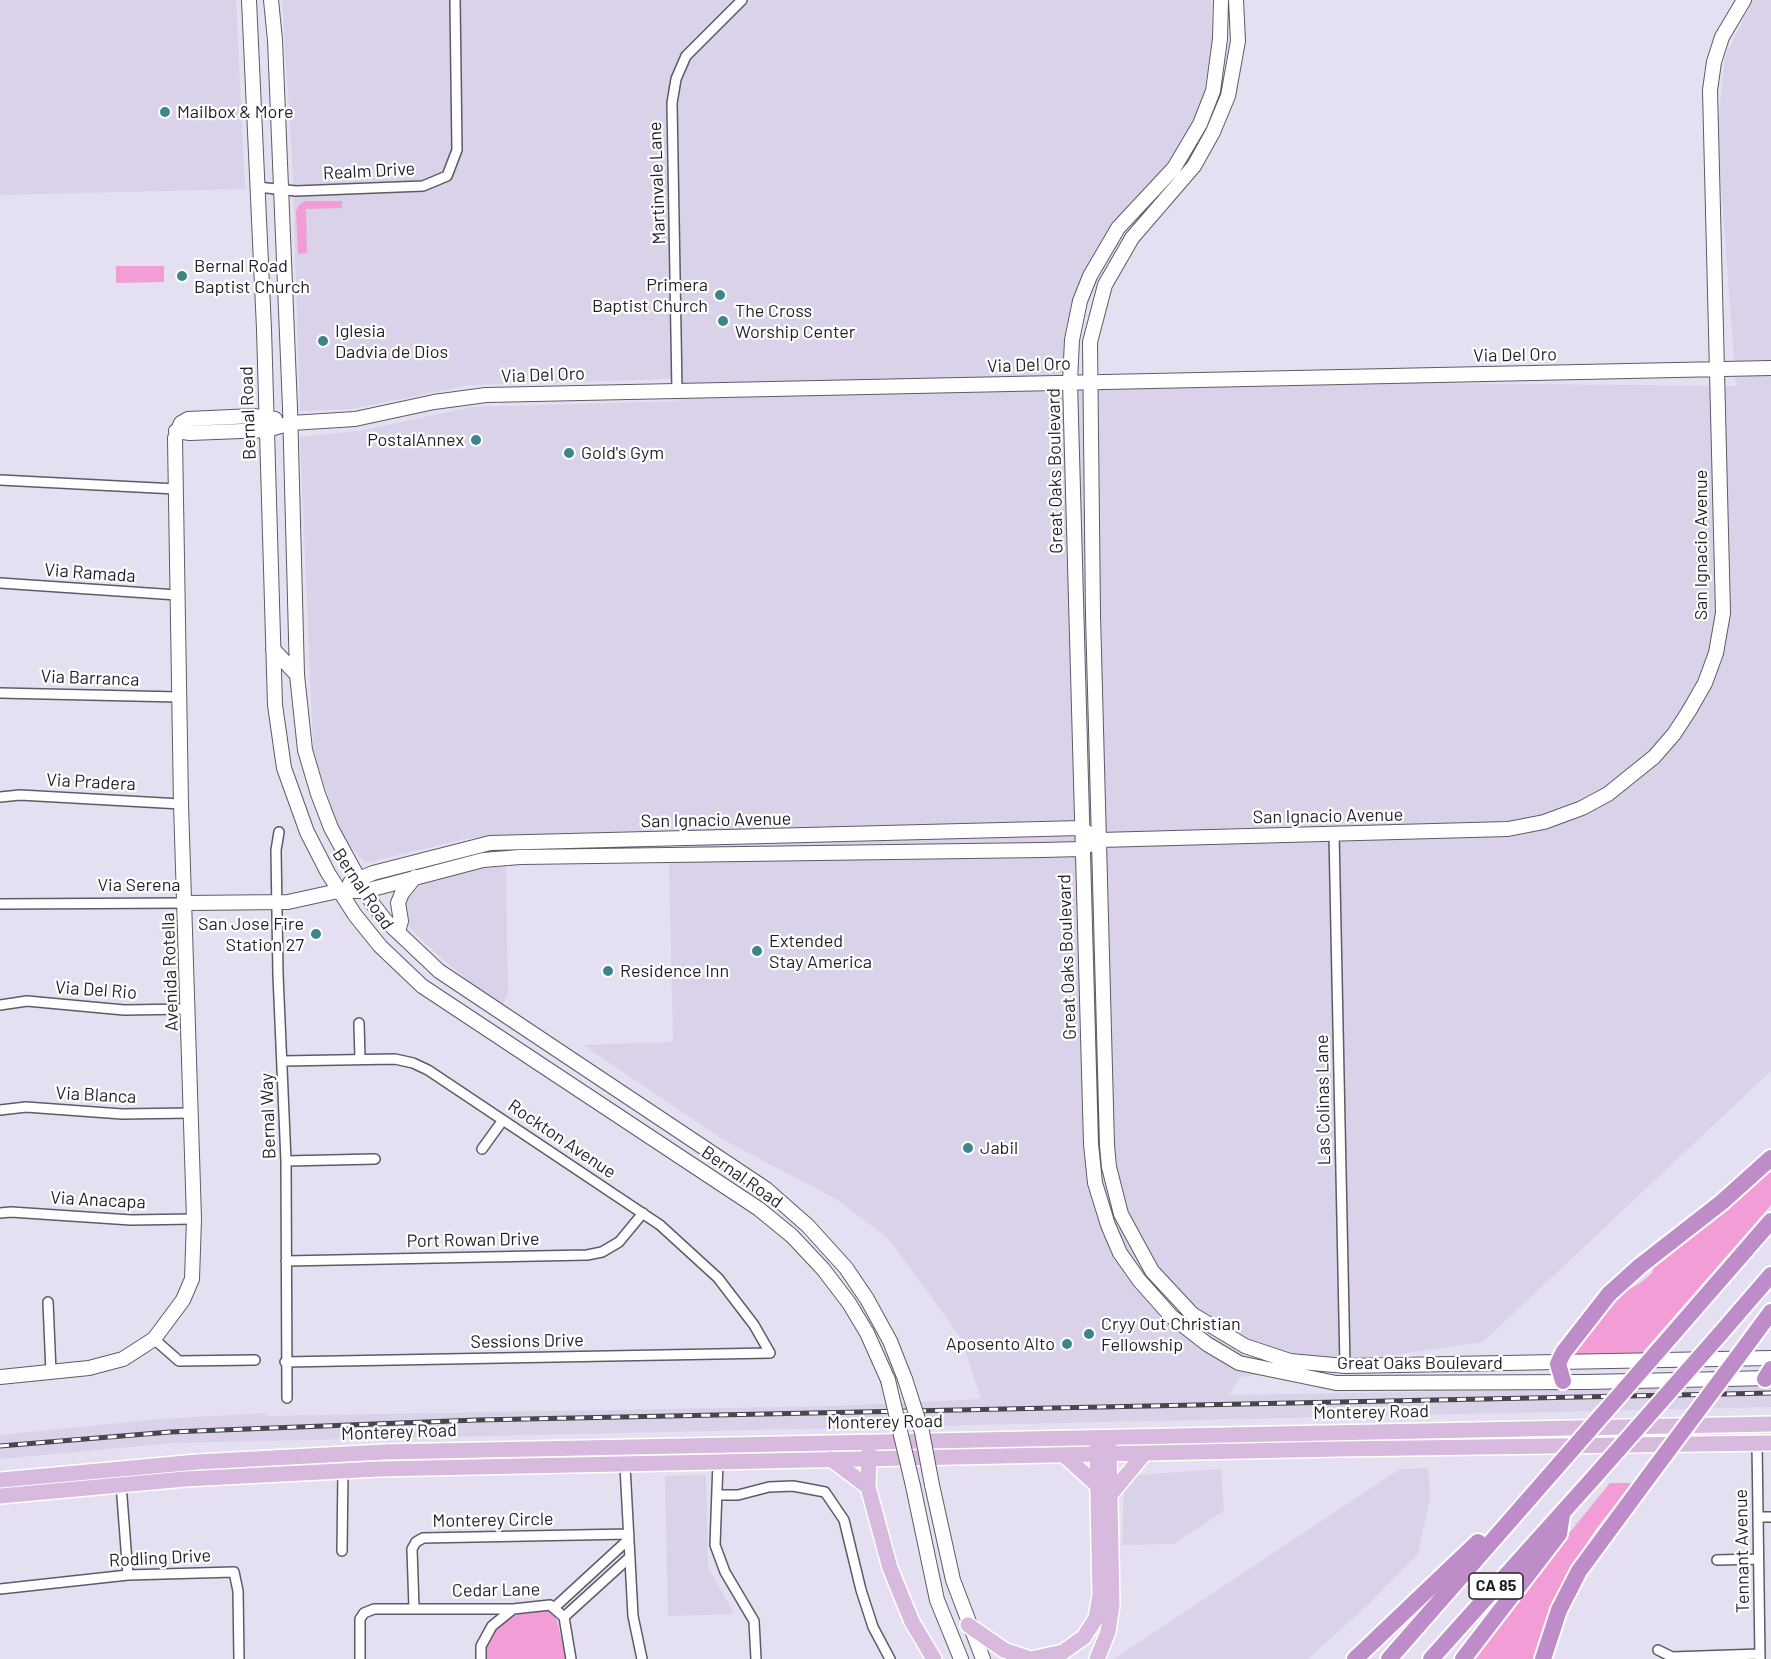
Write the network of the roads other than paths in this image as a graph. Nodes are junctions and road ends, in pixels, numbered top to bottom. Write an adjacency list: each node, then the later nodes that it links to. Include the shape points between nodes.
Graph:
1 (249, 0): 8 (main road, Bernal Road)
2 (271, 0): 9 (main road, Bernal Road)
3 (455, 0): 9 (street, Realm Drive, via 457,150 447,176 423,186)
4 (742, 0): 14 (street, Martinvale Lane, via 686,56 676,79 670,136 676,206)
5 (1221, 0): 13 (main road, Great Oaks Boulevard, via 1213,91 1200,124 1174,168 1118,228 1089,276 1072,340)
6 (1236, 0): 12 (main road, Great Oaks Boulevard, via 1238,41 1228,96 1198,159 1132,238 1105,285 1090,342)
7 (1744, 0): 11 (main road, San Ignacio Avenue, via 1722,37 1710,90)
8 (257, 187): 9 (street, Realm Drive); 16 (main road, Bernal Road)
9 (281, 190): 15 (main road, Bernal Road)
10 (1771, 368): 11 (main road, Via Del Oro)
11 (1716, 369): 12 (main road, Via Del Oro); 32 (main road, San Ignacio Avenue, via 1723,613 1716,653 1705,683 1674,734 1654,757 1608,794 1544,822 1508,829)
12 (1090, 381): 13 (main road, Via Del Oro); 23 (main road, Great Oaks Boulevard)
13 (1070, 382): 14 (main road, Via Del Oro); 22 (main road, Great Oaks Boulevard)
14 (677, 391): 15 (main road, Via Del Oro, via 486,395 355,419)
15 (291, 423): 16 (main road, Via Del Oro); 25 (main road, Bernal Road)
16 (267, 424): 17 (main road, Via Del Oro, via 190,433); 24 (main road, Bernal Road)
17 (176, 431): 19 (main road, Avenida Rotella)
18 (0, 480): 19 (street)
19 (176, 489): 21 (main road, Avenida Rotella)
20 (0, 583): 21 (street, Via Ramada)
21 (177, 595): 27 (main road, Avenida Rotella)
22 (1076, 608): 23 (main road); 30 (main road, Great Oaks Boulevard)
23 (1093, 615): 34 (main road, Great Oaks Boulevard)
24 (273, 649): 25 (main road); 39 (main road, Bernal Road, via 275,705 285,768 307,831)
25 (297, 675): 38 (main road, Bernal Road, via 302,731 315,786 331,828)
26 (0, 693): 27 (street, Via Barranca)
27 (179, 697): 29 (main road, Avenida Rotella)
28 (0, 797): 29 (street, Via Pradera)
29 (181, 804): 40 (main road, Avenida Rotella)
30 (1081, 828): 33 (main road, San Ignacio Avenue); 34 (main road); 35 (main road, Great Oaks Boulevard)
31 (279, 832): 41 (street, Bernal Way)
32 (1334, 833): 34 (main road, San Ignacio Avenue); 72 (street, Las Colinas Lane)
33 (620, 840): 36 (street); 38 (main road, San Ignacio Avenue, via 481,844)
34 (1100, 840): 35 (main road, San Ignacio Avenue); 48 (main road, Great Oaks Boulevard)
35 (1082, 849): 36 (main road, San Ignacio Avenue); 47 (main road, Great Oaks Boulevard)
36 (616, 856): 37 (main road, San Ignacio Avenue, via 483,860)
37 (416, 877): 38 (main road, San Ignacio Avenue); 43 (main road, via 398,903)
38 (361, 884): 39 (main road, San Ignacio Avenue); 43 (main road, Bernal Road)
39 (338, 891): 41 (main road, San Ignacio Avenue); 125 (main road, Bernal Road, bridge, via 380,946 422,986 732,1191 792,1236 823,1269 867,1333 888,1380 936,1599)
40 (185, 903): 41 (main road, Via Serena); 42 (street, Via Serena); 45 (main road, Avenida Rotella)
41 (278, 903): 50 (street, Bernal Way)
42 (0, 904)
43 (398, 932): 114 (main road, Bernal Road, bridge, via 460,987 766,1190 834,1253 867,1299 905,1379 922,1432 952,1580)
44 (0, 1005): 45 (street, Via Del Rio, via 27,1001 124,1010)
45 (189, 1009): 52 (main road, Avenida Rotella)
46 (358, 1023): 49 (street)
47 (1088, 1049): 48 (main road); 76 (main road, Great Oaks Boulevard, via 1095,1183 1115,1243 1139,1280 1171,1316 1239,1363)
48 (1104, 1049): 72 (main road, Great Oaks Boulevard, via 1107,1145 1115,1196 1152,1271 1192,1314 1236,1342 1290,1361)
49 (360, 1059): 50 (street, Rockton Avenue); 53 (street, Rockton Avenue, via 413,1063)
50 (282, 1061): 57 (street, Bernal Way)
51 (0, 1110): 52 (street, Via Blanca, via 26,1107 122,1114)
52 (191, 1113): 60 (main road, Avenida Rotella)
53 (503, 1120): 54 (street); 59 (street, Rockton Avenue)
54 (482, 1149)
55 (1771, 1158): 71 (highway, via 1624,1279 1571,1340)
56 (375, 1159): 57 (street)
57 (286, 1161): 62 (street, Bernal Way)
58 (0, 1213): 60 (street, Via Anacapa)
59 (643, 1213): 62 (street, Port Rowan Drive, via 620,1242 586,1255); 67 (street, Rockton Avenue, via 718,1278)
60 (194, 1219): 66 (main road, Avenida Rotella, via 192,1279 183,1300)
61 (1771, 1221): 102 (highway, CA 85, bridge)
62 (285, 1261): 70 (street, Bernal Way)
63 (1771, 1275): 99 (highway, CA 85, bridge)
64 (48, 1302): 73 (street)
65 (1771, 1312): 132 (highway, bridge, via 1580,1571 1559,1610)
66 (154, 1339): 69 (street, via 179,1361); 73 (main road, Avenida Rotella, via 123,1359)
67 (770, 1353): 70 (street, Sessions Drive)
68 (1771, 1358): 71 (main road, Great Oaks Boulevard)
69 (255, 1360)
70 (285, 1362): 78 (street, Bernal Way)
71 (1558, 1364): 72 (main road, Great Oaks Boulevard, via 1442,1362); 77 (highway)
72 (1345, 1366): 76 (main road, via 1339,1374 1316,1374)
73 (51, 1372): 75 (main road, Avenida Rotella)
74 (1769, 1375): 77 (main road, Great Oaks Boulevard)
75 (0, 1377)
76 (1309, 1378): 77 (main road, Great Oaks Boulevard, via 1336,1383)
77 (1563, 1381)
78 (287, 1398)
79 (1771, 1424): 80 (main road, Monterey Road)
80 (1103, 1437): 81 (main road, Monterey Road); 85 (main road)
81 (870, 1442): 83 (main road, Monterey Road); 88 (main road)
82 (1764, 1443): 84 (main road, Monterey Road); 100 (street, Tennant Avenue)
83 (624, 1447): 90 (street); 91 (main road, Monterey Road, via 384,1452)
84 (1144, 1454): 85 (main road, Monterey Road); 96 (main road)
85 (1103, 1455): 86 (main road, Monterey Road); 96 (main road)
86 (1065, 1456): 88 (main road, Monterey Road); 96 (main road)
87 (831, 1459): 88 (main road, Monterey Road); 89 (main road, Monterey Road); 95 (main road)
88 (869, 1459): 95 (main road)
89 (718, 1462): 90 (main road, Monterey Road); 97 (street)
90 (624, 1464): 92 (main road, Monterey Road); 103 (street)
91 (143, 1466): 93 (main road, Monterey Road); 94 (street)
92 (343, 1471): 94 (main road, Monterey Road); 104 (street)
93 (0, 1480)
94 (121, 1484): 98 (main road, Monterey Road); 108 (street)
95 (868, 1487): 124 (main road, via 897,1586)
96 (1104, 1490): 114 (main road, via 1100,1595 1096,1618 1084,1637 1063,1653 1031,1659 1004,1650); 127 (main road, via 1112,1605 1108,1632)
97 (719, 1495): 117 (street, via 793,1486 825,1492 844,1520 861,1590); 123 (street, via 714,1513 714,1545 754,1622)
98 (0, 1496)
99 (1562, 1514): 130 (highway, CA 85); 131 (highway, via 1559,1534)
100 (1758, 1517): 101 (street); 106 (street, Tennant Avenue)
101 (1771, 1517)
102 (1511, 1520): 128 (highway, via 1490,1531); 129 (highway, CA 85)
103 (629, 1536): 105 (street); 110 (street); 111 (street, Monterey Circle, via 423,1538 411,1553)
104 (342, 1551)
105 (630, 1557): 113 (street); 122 (street, via 635,1633)
106 (1758, 1559): 107 (street); 116 (street, Tennant Avenue)
107 (1717, 1560)
108 (128, 1575): 109 (street, Rodling Drive); 118 (street, Rodling Drive, via 234,1572)
109 (0, 1589)
110 (555, 1607): 112 (street, Cedar Lane); 113 (street, Cedar Lane)
111 (414, 1608): 112 (street, Cedar Lane); 119 (street, via 364,1613 359,1626)
112 (513, 1609): 120 (street, via 492,1626 481,1646)
113 (565, 1622): 121 (street)
114 (968, 1624): 126 (main road, Bernal Road)
115 (1658, 1650): 116 (street, via 1672,1657)
116 (1760, 1657)
117 (885, 1658)
118 (239, 1659)
119 (360, 1659)
120 (481, 1659)
121 (571, 1659)
122 (642, 1659)
123 (756, 1659)
124 (934, 1659)
125 (961, 1659)
126 (983, 1659)
127 (1097, 1659)
128 (1355, 1659)
129 (1389, 1659)
130 (1431, 1659)
131 (1463, 1659)
132 (1543, 1659)

